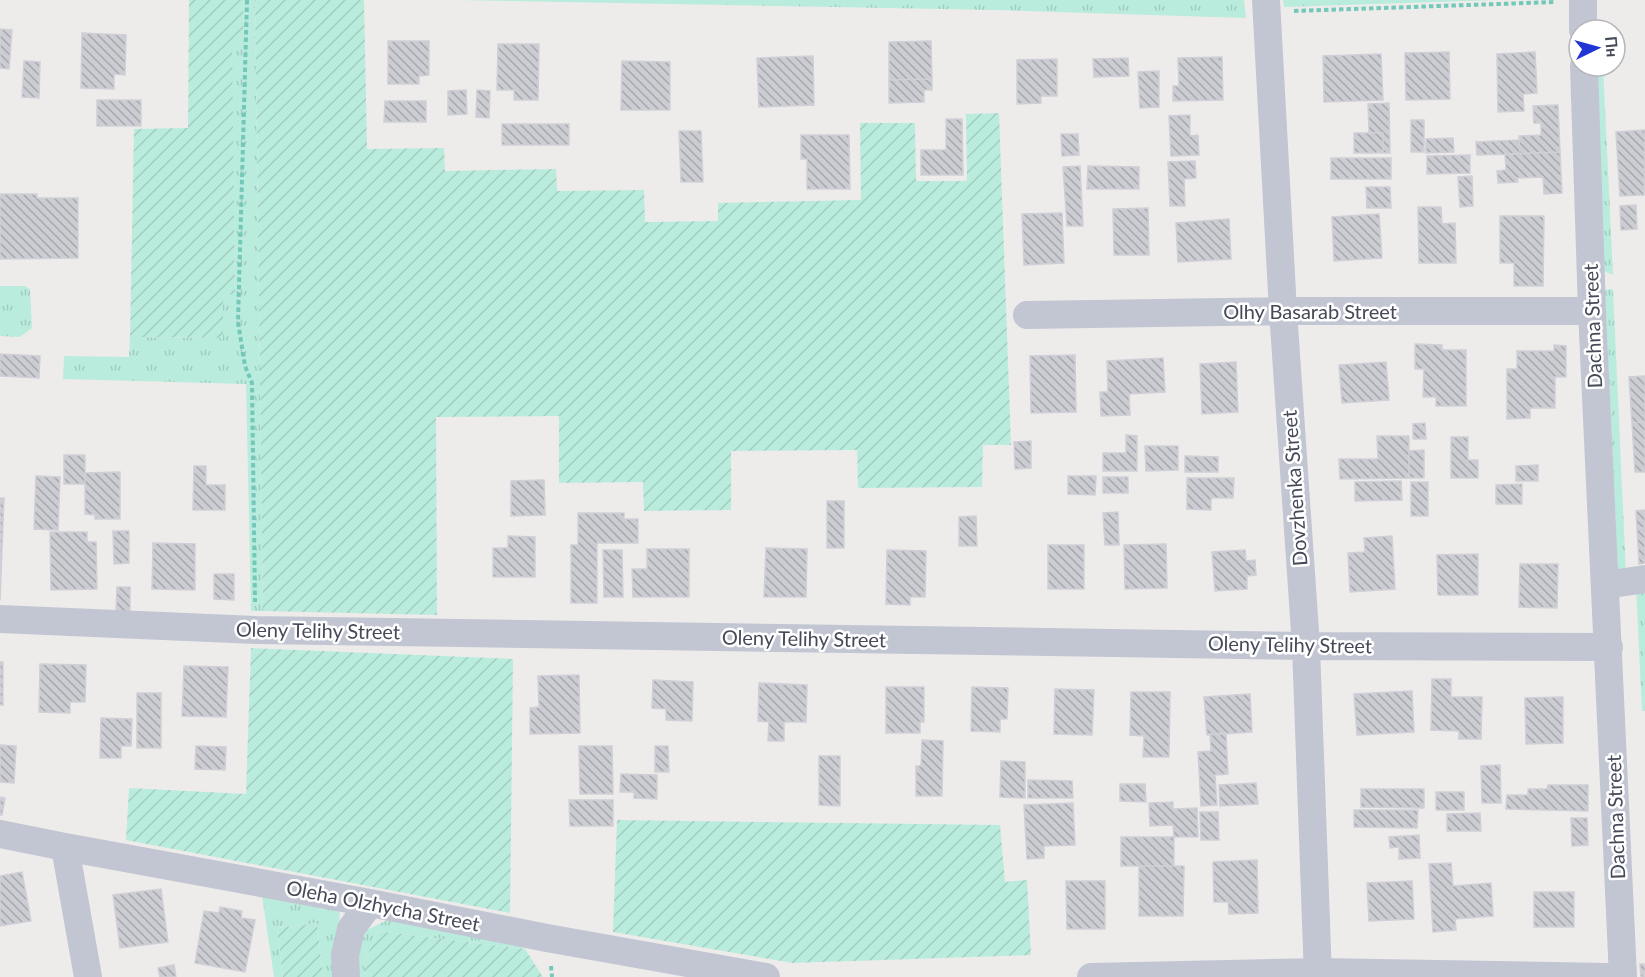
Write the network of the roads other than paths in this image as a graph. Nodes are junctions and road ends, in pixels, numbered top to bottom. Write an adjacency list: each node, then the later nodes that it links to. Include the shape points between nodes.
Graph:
1 (1583, 1): 3 (street)
2 (1266, 6): 5 (street, Dovzhenka Street)
3 (1583, 18)
4 (1584, 78): 6 (street, Dachna Street)
5 (1283, 311): 6 (street, Olhy Basarab Street); 7 (street, Olhy Basarab Street); 11 (street, Dovzhenka Street)
6 (1592, 311): 9 (street, Dachna Street)
7 (1028, 315)
8 (1645, 579): 9 (street)
9 (1605, 585): 12 (street, Dachna Street)
10 (0, 619): 11 (street, Oleny Telihy Street, via 256,630)
11 (1306, 646): 12 (street, Oleny Telihy Street); 16 (street, Dovzhenka Street)
12 (1609, 647): 22 (street, Dachna Street)
13 (0, 834): 14 (street, Oleha Olzhycha Street)
14 (65, 847): 15 (street, Oleha Olzhycha Street); 17 (street)
15 (370, 903): 18 (street, via 351,929 345,955); 19 (street, Oleha Olzhycha Street)
16 (1318, 975): 20 (street); 21 (street)
17 (88, 977)
18 (346, 977)
19 (766, 977)
20 (1091, 977)
21 (1608, 977)
22 (1623, 977)

